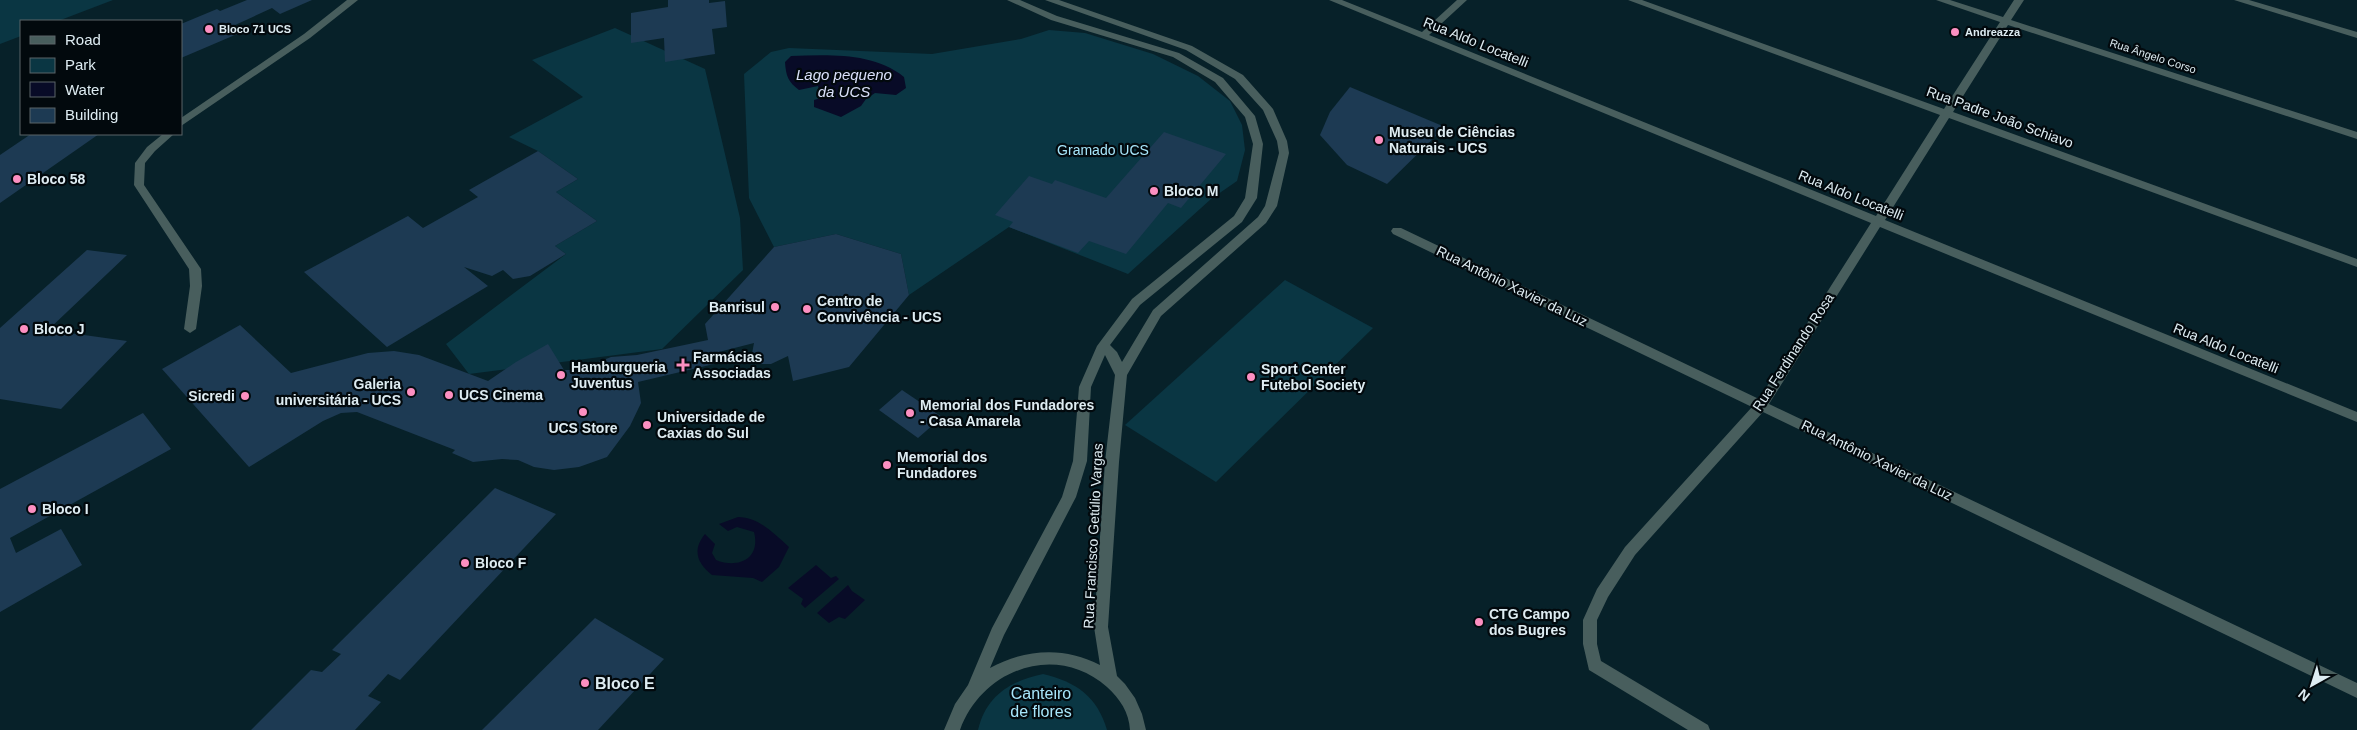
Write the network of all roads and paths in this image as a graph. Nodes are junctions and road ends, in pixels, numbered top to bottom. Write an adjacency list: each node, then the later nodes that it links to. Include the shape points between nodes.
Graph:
1 (352, 0): 14 (street, via 307,36)
2 (1012, 0): 21 (street, Rua Francisco Getúlio Vargas, via 1054,18 1176,55 1219,80 1250,116 1258,144 1251,198 1238,219 1136,302)
3 (1050, 0): 22 (street, Rua Francisco Getúlio Vargas, via 1189,48 1239,77 1268,109 1282,141 1284,153 1271,206 1262,220 1157,313)
4 (1334, 0): 12 (street, Rua Aldo Locatelli)
5 (1462, 0): 12 (street)
6 (1633, 0): 13 (street, Rua Padre João Schiavo)
7 (1941, 0): 10 (street, Rua Ângelo Corso)
8 (2019, 0): 10 (street, Rua Ferdinando Rosa)
9 (2239, 0): 11 (street)
10 (2006, 21): 13 (street, Rua Ferdinando Rosa); 16 (street, Rua Ângelo Corso)
11 (2357, 35)
12 (1423, 36): 17 (street, Rua Aldo Locatelli)
13 (1946, 112): 17 (street, Rua Ferdinando Rosa); 19 (street, Rua Padre João Schiavo)
14 (182, 122)
15 (168, 135): 20 (street, via 140,164 139,185 195,269)
16 (2357, 136)
17 (1877, 222): 23 (street, Rua Ferdinando Rosa); 24 (street, Rua Aldo Locatelli)
18 (1397, 231): 23 (street, Rua Antônio Xavier da Luz)
19 (2357, 263)
20 (190, 329)
21 (1103, 346): 22 (street, via 1113,355); 26 (street, Rua Francisco Getúlio Vargas, via 1085,387 1080,461 1069,497 996,633)
22 (1121, 375): 25 (street, Rua Francisco Getúlio Vargas, via 1100,627)
23 (1762, 404): 27 (street, Rua Antônio Xavier da Luz); 30 (street, Rua Ferdinando Rosa, via 1630,551 1602,593 1590,620 1594,664)
24 (2357, 417)
25 (1109, 677): 26 (street, via 1074,659 1033,658 995,673); 28 (street, via 1127,697)
26 (974, 690): 29 (street, via 958,712)
27 (2357, 691)
28 (1140, 728)
29 (952, 730)
30 (1702, 730)

